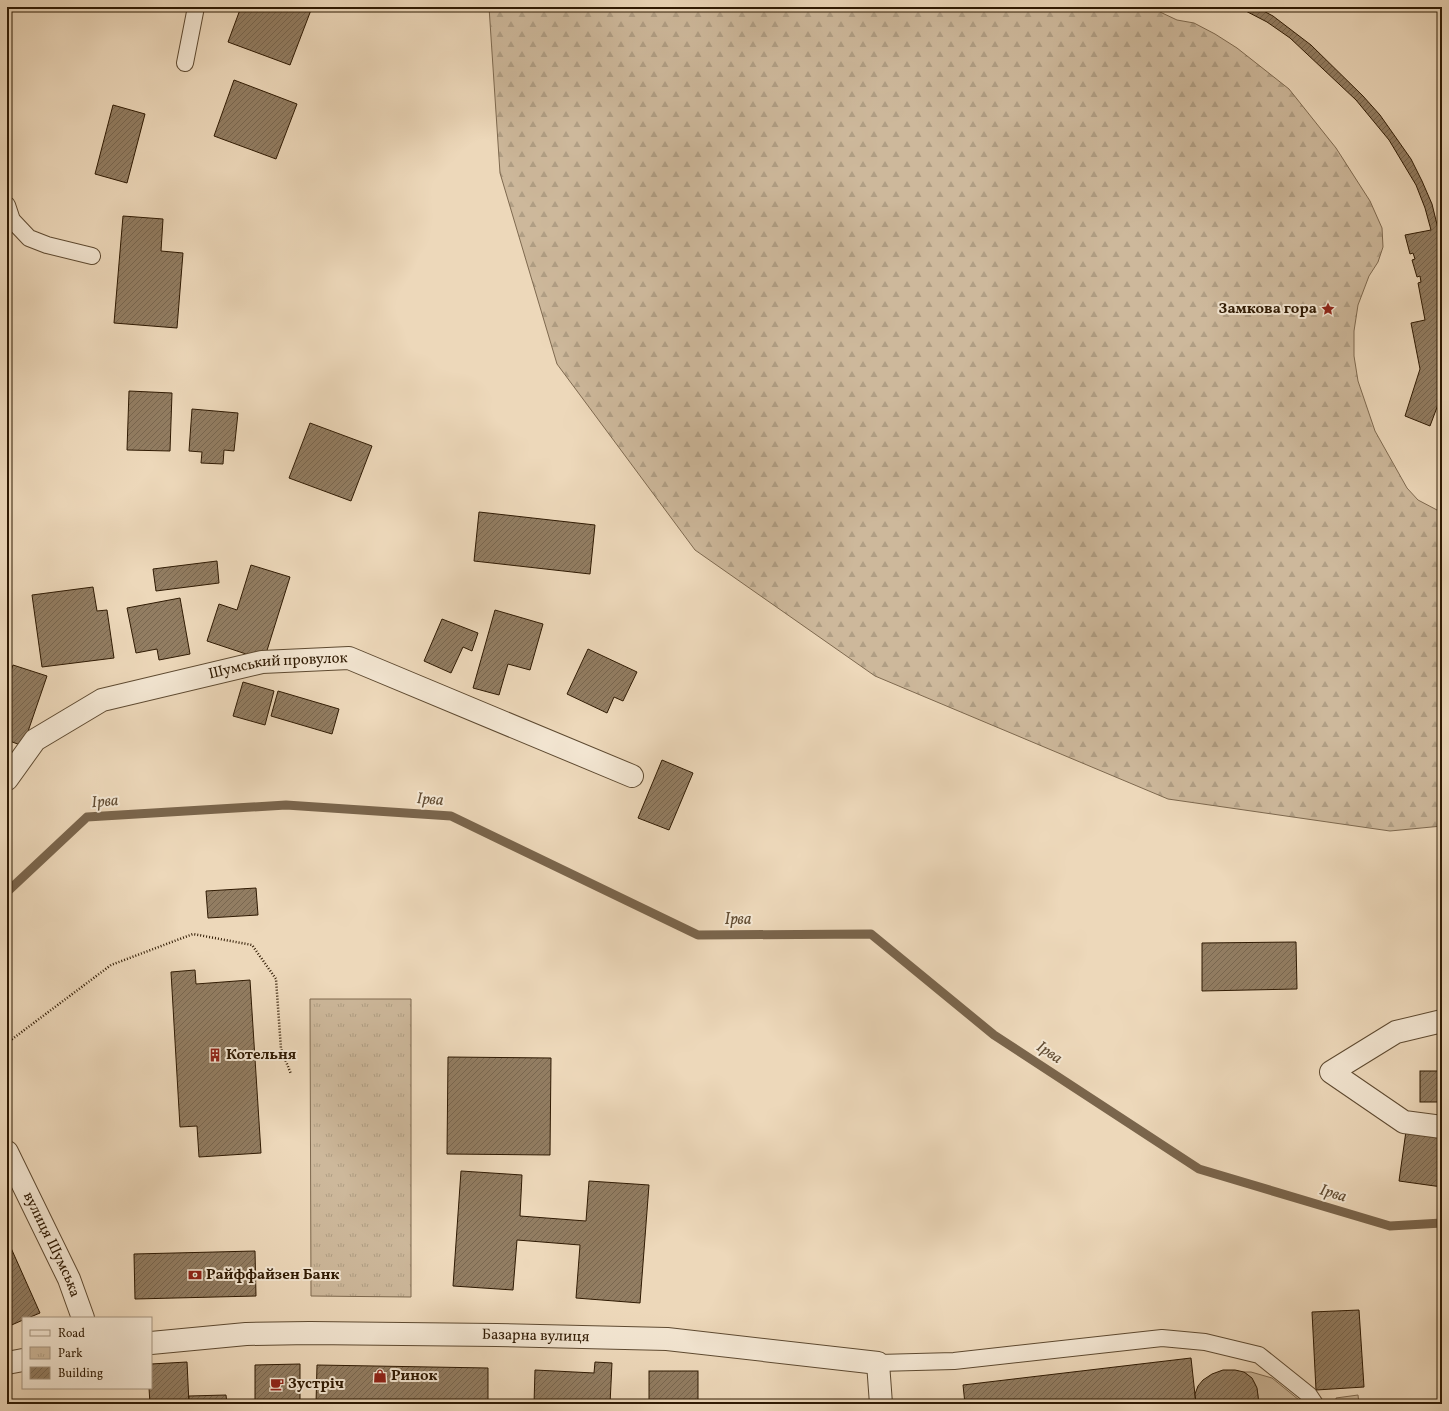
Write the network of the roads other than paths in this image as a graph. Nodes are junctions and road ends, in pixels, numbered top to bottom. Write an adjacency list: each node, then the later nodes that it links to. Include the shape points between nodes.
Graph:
1 (196, 7): 2 (lane)
2 (185, 63)
3 (7, 205): 4 (lane, via 12,220 29,238)
4 (92, 256)
5 (632, 776): 6 (street, Шумський провулок, via 350,658 262,662 102,700 35,740)
6 (7, 779)
7 (1442, 1021): 8 (street, via 1396,1032 1330,1072 1404,1122)
8 (1442, 1127)
9 (7, 1152): 10 (street, вулиця Шумська, via 69,1279)
10 (83, 1317)
11 (152, 1343): 14 (street, Базарна вулиця, via 246,1334 496,1334 667,1339)
12 (22, 1360): 13 (street)
13 (7, 1363)
14 (878, 1363): 15 (street); 16 (lane, via 954,1361 1162,1338 1204,1342 1259,1355 1309,1395)
15 (881, 1404)
16 (1316, 1404)

